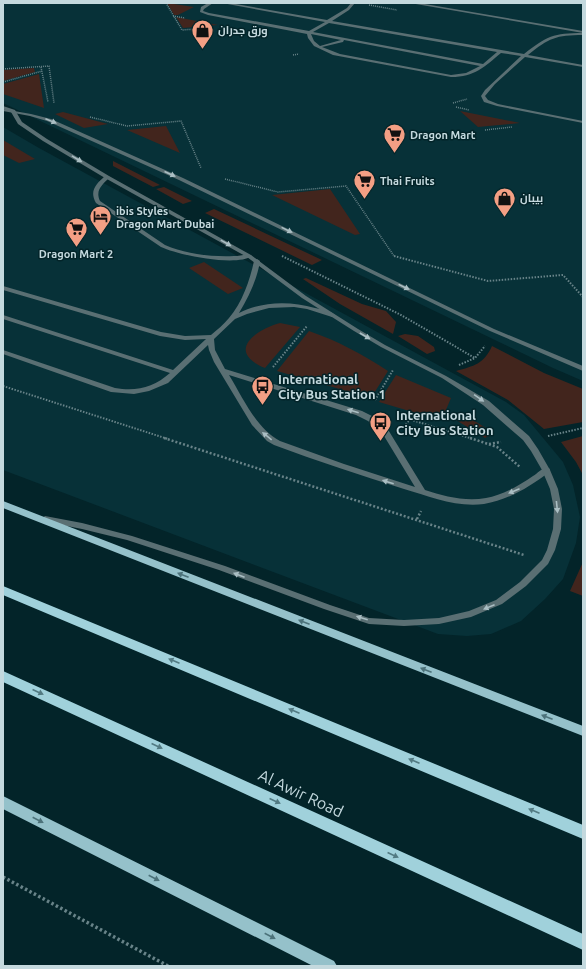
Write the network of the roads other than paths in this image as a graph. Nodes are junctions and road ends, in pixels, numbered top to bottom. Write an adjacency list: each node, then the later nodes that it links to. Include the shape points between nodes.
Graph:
1 (211, 3): 6 (street, via 201,11)
2 (224, 3): 5 (street)
3 (353, 3): 5 (street, via 348,10)
4 (412, 3): 7 (street)
5 (328, 21): 6 (street); 10 (street)
6 (310, 33): 8 (street); 9 (street, via 313,42)
7 (583, 33): 11 (street, via 548,39)
8 (351, 40): 9 (street, via 332,42); 12 (street)
9 (320, 47): 12 (street, via 347,57 451,76 470,75)
10 (501, 51): 11 (street); 12 (street)
11 (526, 56): 13 (street); 17 (street, via 484,93 486,101)
12 (484, 65)
13 (583, 66)
14 (3, 107): 15 (street)
15 (13, 111): 16 (street); 18 (street, one-way to 18, via 26,128); 27 (street, one-way to 27, via 49,120 181,179 492,330)
16 (3, 112)
17 (583, 122)
18 (107, 177): 19 (street, one-way to 19); 19 (street, via 96,189 98,202 163,246 202,258)
19 (249, 256): 20 (street)
20 (257, 261): 22 (street); 24 (street, via 248,290)
21 (3, 288): 25 (street, via 160,334 185,338)
22 (332, 315): 24 (street, via 289,304 273,304 251,309); 30 (street, one-way to 30, via 402,356 466,389 526,438)
23 (3, 317): 29 (street)
24 (232, 318): 25 (street)
25 (210, 337): 28 (street, via 215,356); 29 (street)
26 (3, 352): 29 (street, via 124,392 150,389)
27 (583, 369)
28 (223, 371): 31 (street, one-way to 28, via 359,473 270,439 256,425); 31 (street, one-way to 28, via 384,430 366,416)
29 (174, 372)
30 (546, 470): 31 (street, one-way to 31, via 520,489 484,501 449,499); 33 (street, one-way to 33, via 558,508 557,529 545,562 500,602 471,614 439,621 369,621 222,568 129,538)
31 (422, 492)
32 (3, 504): 33 (main road)
33 (35, 517): 36 (main road, one-way to 33)
34 (3, 590): 38 (highway, one-way to 34)
35 (3, 676): 41 (highway, Al Awir Road, one-way to 41)
36 (583, 731)
37 (3, 802): 42 (main road, one-way to 42)
38 (560, 822): 39 (highway); 40 (highway)
39 (583, 825)
40 (583, 832)
41 (583, 942)
42 (329, 966)

